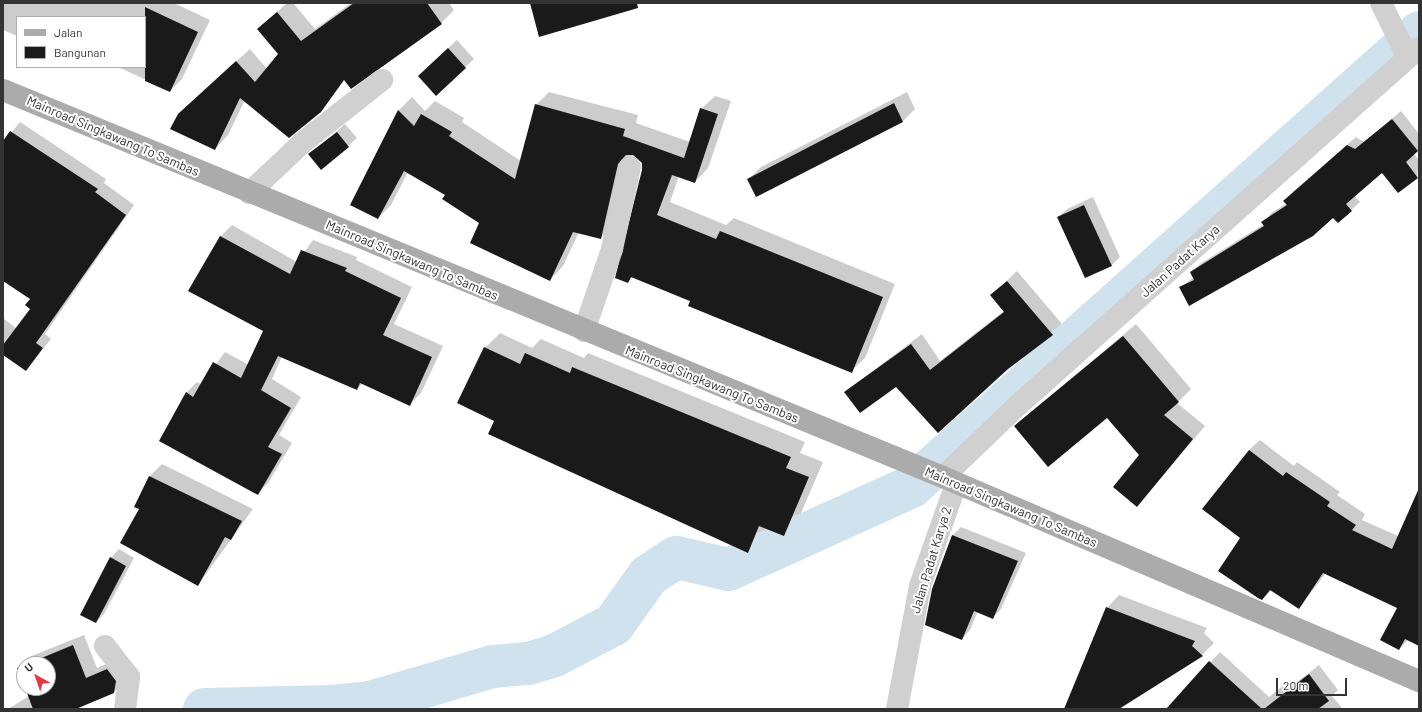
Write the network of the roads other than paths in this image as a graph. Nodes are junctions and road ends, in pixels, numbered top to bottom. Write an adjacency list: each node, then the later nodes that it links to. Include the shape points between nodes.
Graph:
1 (1381, 3): 2 (street)
2 (1413, 53): 8 (street, Jalan Padat Karya, via 1030,394)
3 (382, 80): 6 (street, via 302,143)
4 (3, 90): 6 (main road, Mainroad Singkawang To Sambas)
5 (630, 167): 7 (street, via 612,249)
6 (249, 193): 7 (main road, Mainroad Singkawang To Sambas)
7 (584, 331): 8 (main road, Mainroad Singkawang To Sambas)
8 (949, 480): 10 (main road, Mainroad Singkawang To Sambas); 12 (street, Jalan Padat Karya 2, via 920,586)
9 (105, 646): 11 (street, via 129,677)
10 (1419, 681)
11 (125, 709)
12 (896, 709)

